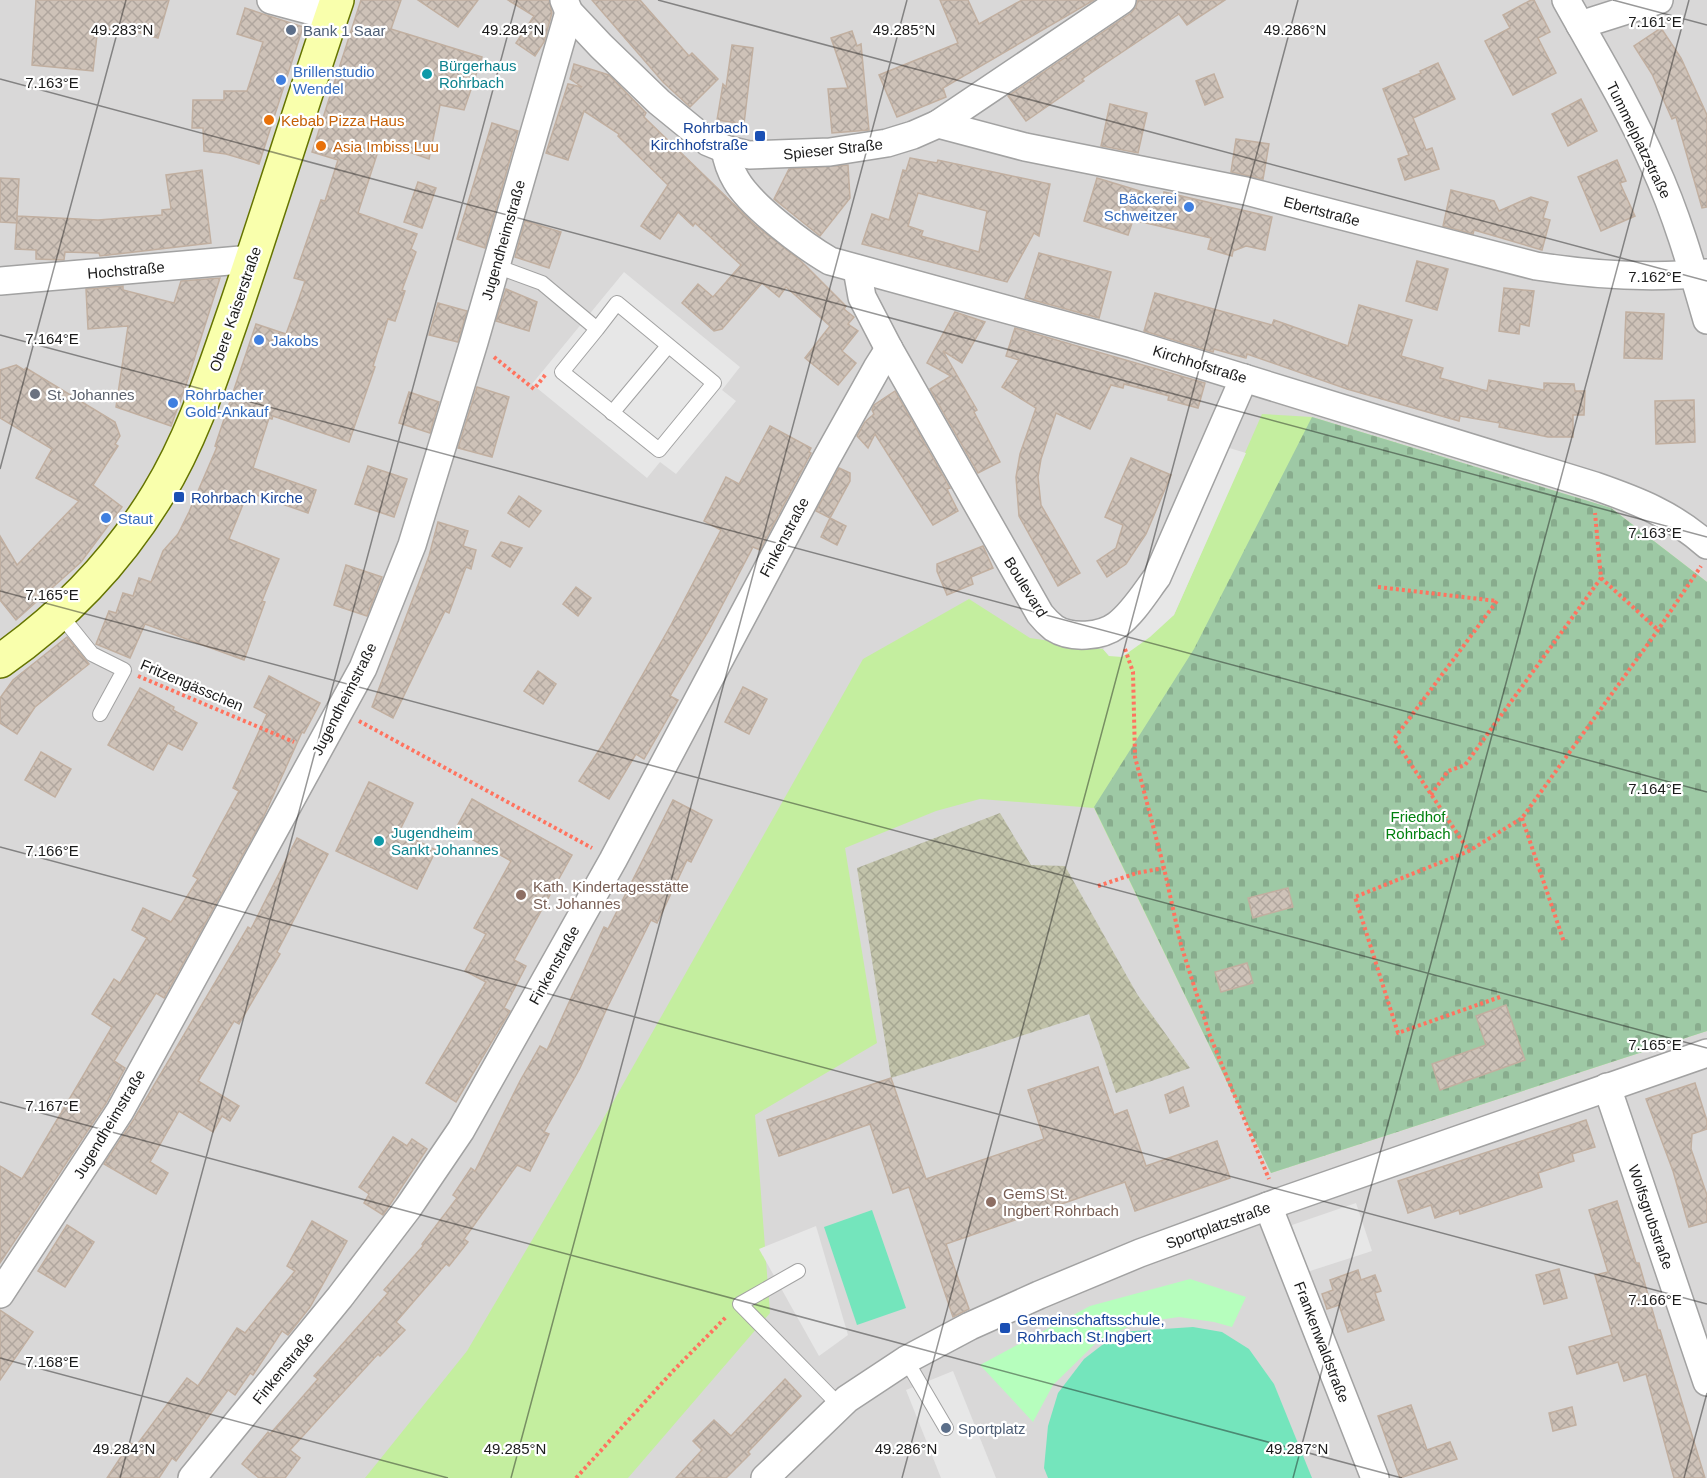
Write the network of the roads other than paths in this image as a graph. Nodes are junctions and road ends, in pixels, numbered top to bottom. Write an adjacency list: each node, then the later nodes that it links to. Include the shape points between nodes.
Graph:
1 (271, 0): 6 (street)
2 (1122, 0): 8 (street, Spieser Straße)
3 (1566, 0): 7 (street, Tummelplatzstraße)
4 (1659, 0): 7 (street)
5 (566, 6): 9 (street, Spieser Straße, via 658,102 708,142); 11 (street, Jugendheimstraße)
6 (334, 8): 10 (main road, Obere Kaiserstraße)
7 (1580, 25): 13 (street, Tummelplatzstraße, via 1655,166)
8 (938, 124): 9 (street, Spieser Straße, via 887,144 830,152 749,155); 13 (street, Ebertstraße, via 1025,147 1246,191 1536,266 1634,276)
9 (725, 149): 12 (street, Kirchhofstraße, via 737,182 755,203 808,249)
10 (252, 260): 14 (street, Hochstraße); 22 (main road, Obere Kaiserstraße, via 207,391 159,494 126,541)
11 (496, 266): 16 (lane, via 542,283); 29 (street, Jugendheimstraße, via 405,565 363,668 120,1111)
12 (857, 270): 18 (street, Boulevard, via 862,297); 19 (street, Kirchhofstraße)
13 (1700, 274): 15 (street, Tummelplatzstraße)
14 (0, 281)
15 (1707, 320)
16 (597, 329): 17 (lane, via 617,303); 20 (lane, via 562,372)
17 (668, 346): 20 (lane); 20 (lane, via 714,383 659,450)
18 (889, 349): 19 (street, Boulevard, via 1040,614 1054,628 1072,634 1095,635 1117,626 1157,577); 35 (street, Finkenstraße, via 825,461 613,860 461,1130 340,1297)
19 (1244, 378): 21 (street, Kirchhofstraße, via 1629,498 1688,527)
20 (612, 413)
21 (1704, 555)
22 (59, 613): 23 (main road, Obere Kaiserstraße); 24 (lane, via 92,654 124,670)
23 (0, 661)
24 (100, 714)
25 (1707, 1053): 26 (street, Sportplatzstraße)
26 (1607, 1087): 27 (street, Sportplatzstraße); 31 (street, Wolfsgrubstraße)
27 (1274, 1204): 30 (street, Sportplatzstraße, via 1040,1295); 37 (street, Frankenwaldstraße)
28 (798, 1271): 32 (lane, via 740,1304)
29 (0, 1294)
30 (906, 1360): 32 (street, Sportplatzstraße); 33 (lane)
31 (1707, 1382)
32 (840, 1406): 34 (street, Sportplatzstraße)
33 (946, 1428)
34 (789, 1468): 36 (street, Sportplatzstraße)
35 (192, 1478)
36 (765, 1478)
37 (1375, 1478)

